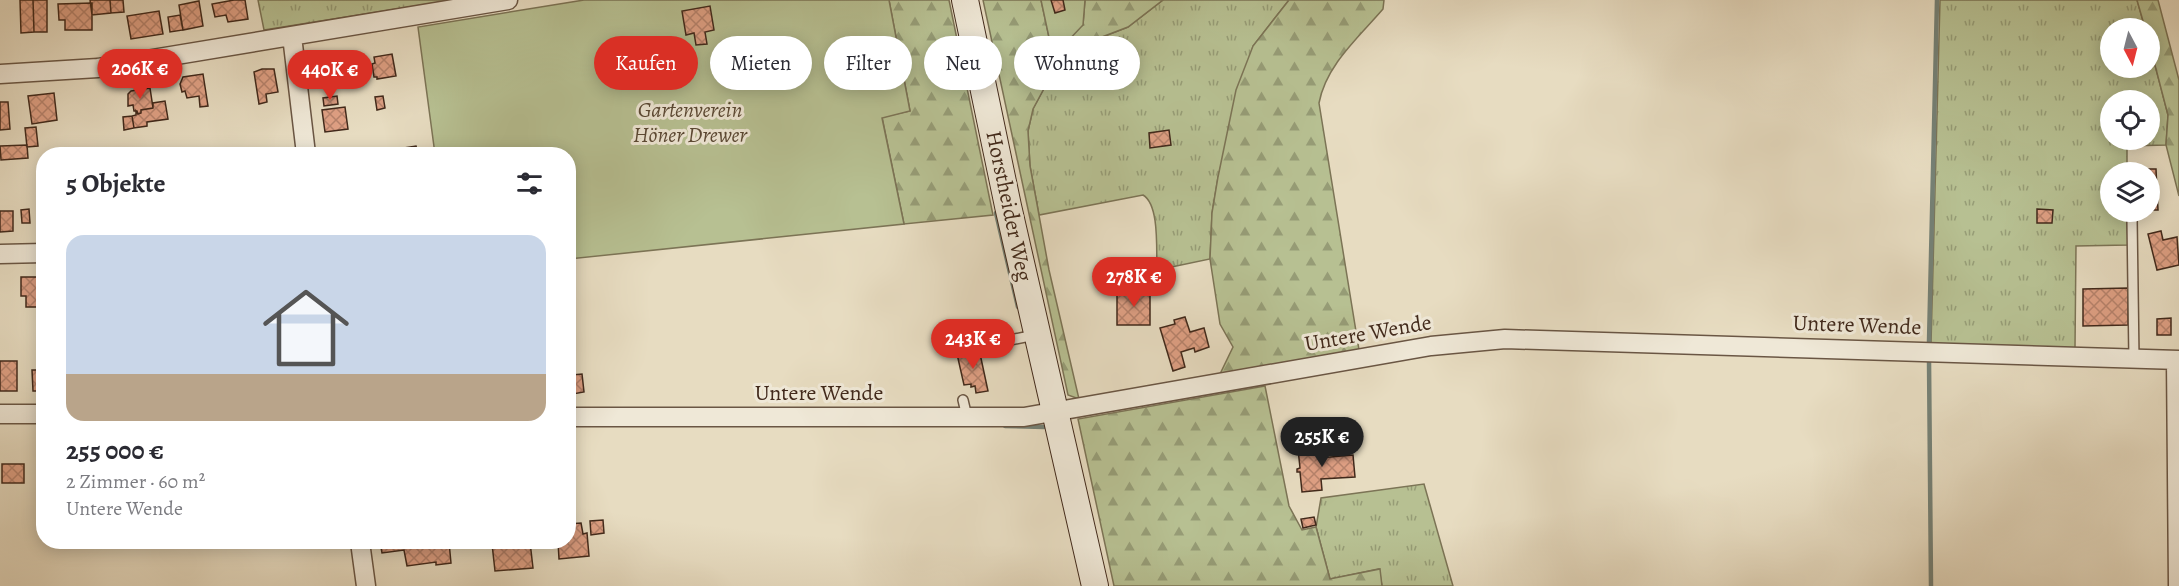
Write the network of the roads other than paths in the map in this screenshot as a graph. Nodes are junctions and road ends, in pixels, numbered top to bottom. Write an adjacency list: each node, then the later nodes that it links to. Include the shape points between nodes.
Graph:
1 (508, 0): 3 (street)
2 (965, 0): 9 (street, Horstheider Weg)
3 (292, 36): 4 (street, via 98,68); 5 (street)
4 (0, 74)
5 (305, 147)
6 (2132, 222): 11 (lane)
7 (36, 253): 8 (street)
8 (0, 254)
9 (1037, 334): 10 (lane); 13 (street, Horstheider Weg)
10 (1010, 340)
11 (2134, 359): 12 (street, Untere Wende); 13 (street, Untere Wende, via 1505,339 1431,346)
12 (2178, 360): 20 (street)
13 (1055, 412): 16 (street, Untere Wende, via 1024,417 965,409); 19 (street, Horstheider Weg)
14 (0, 414): 15 (street)
15 (36, 414)
16 (576, 417)
17 (361, 549): 18 (street)
18 (366, 586)
19 (1095, 586)
20 (2178, 586)

